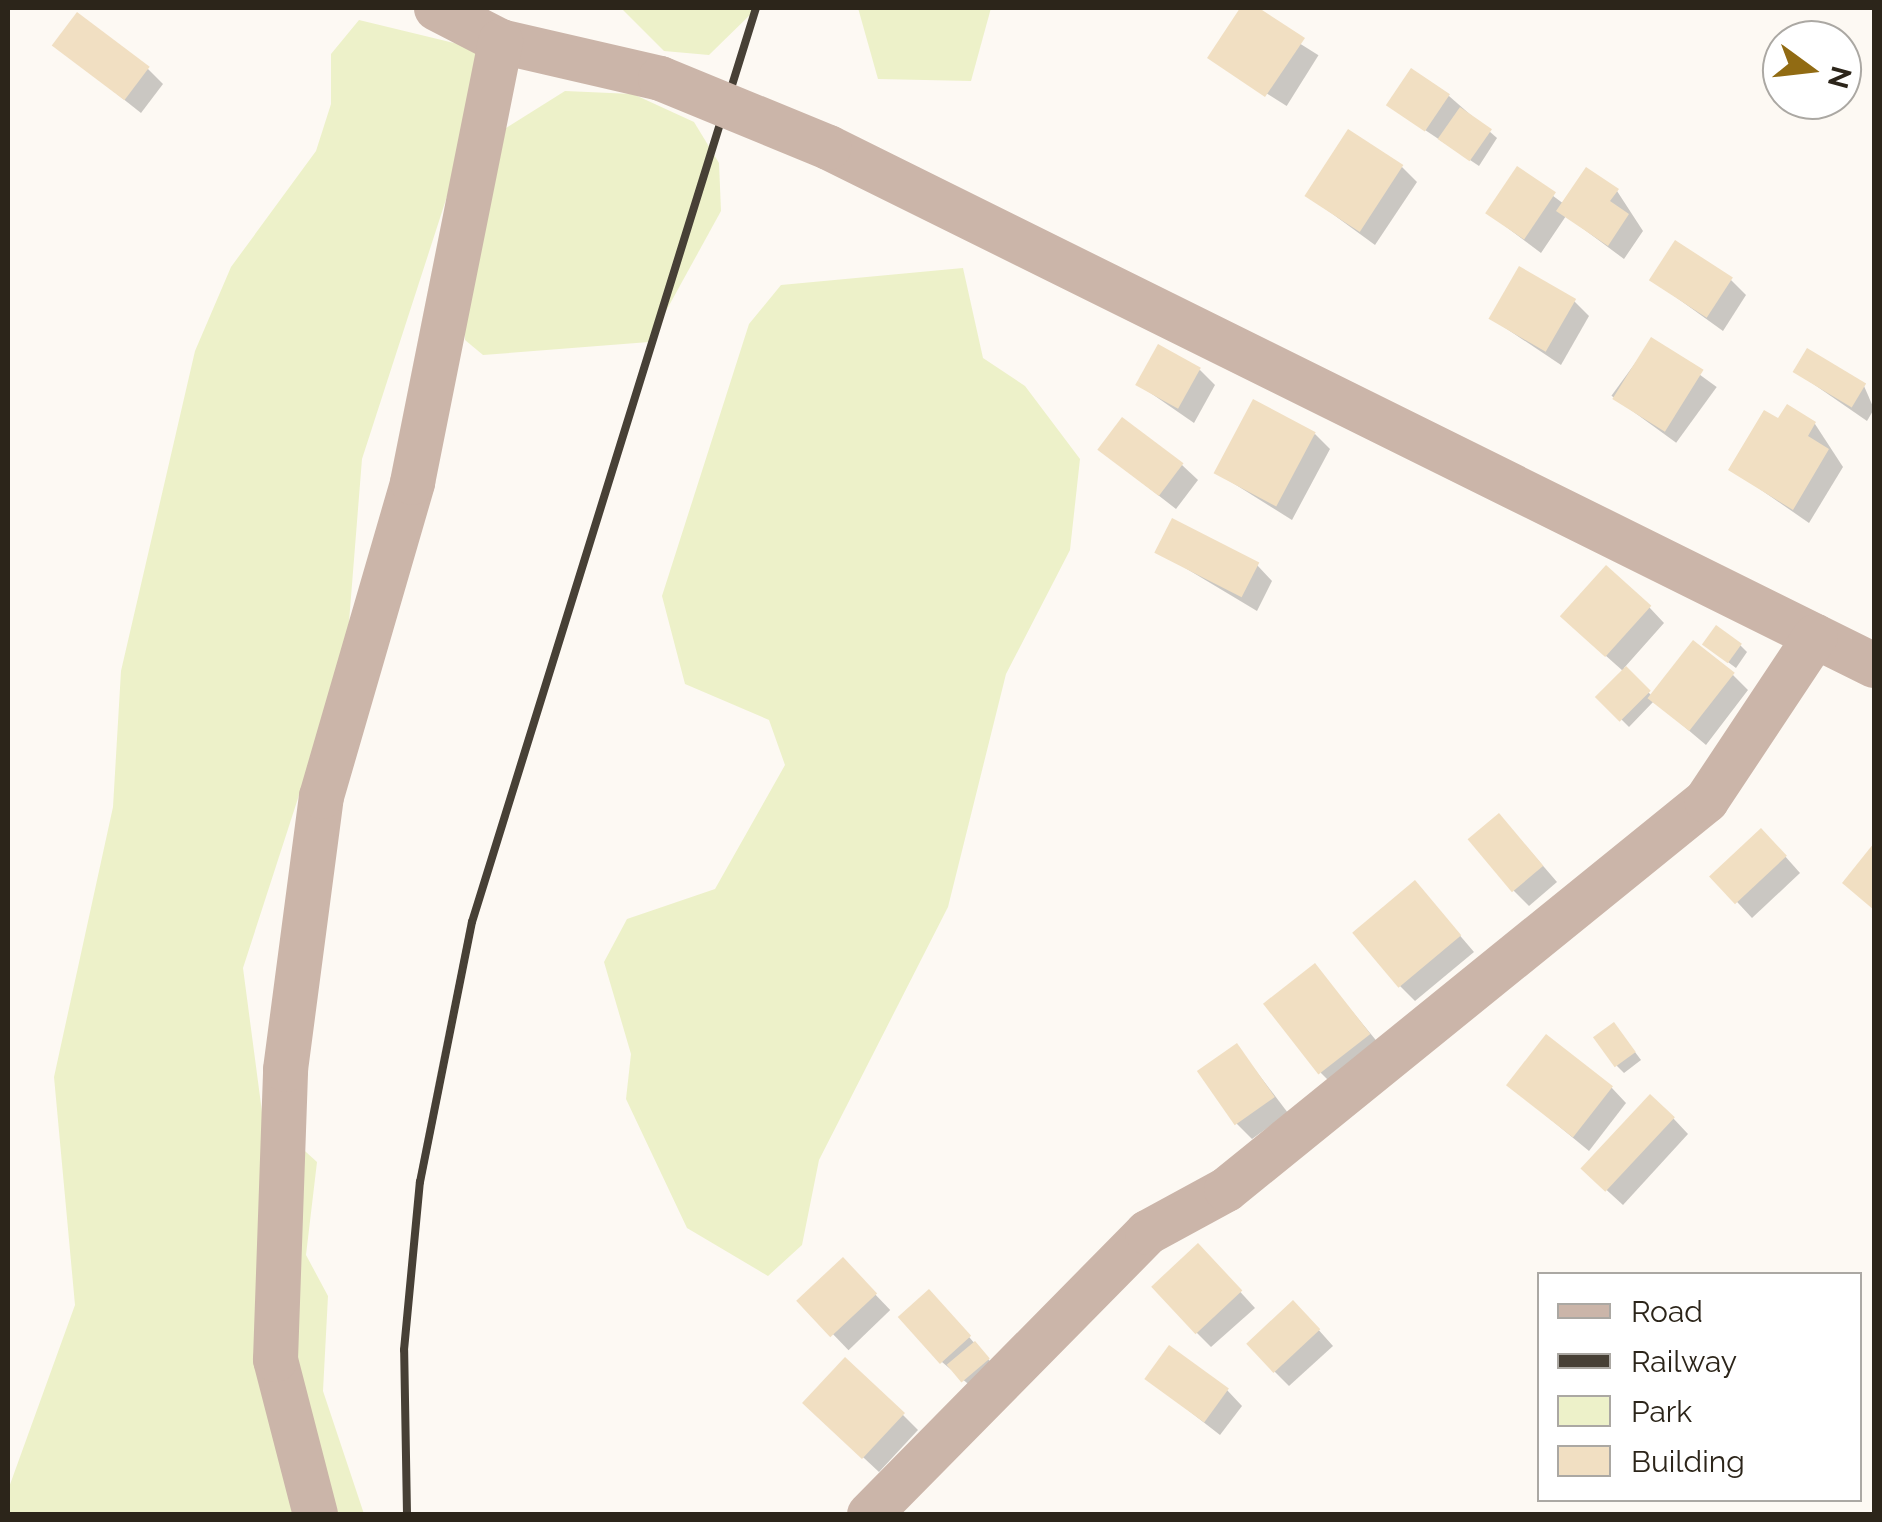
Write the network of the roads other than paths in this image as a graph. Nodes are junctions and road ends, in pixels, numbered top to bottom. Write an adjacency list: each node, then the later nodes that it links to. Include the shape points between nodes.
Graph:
1 (436, 8): 2 (street)
2 (500, 41): 3 (street, bridge, via 660,78 828,146); 5 (street, via 412,482 321,796 285,1069 275,1359)
3 (1816, 636): 4 (street); 6 (street, via 1706,800 1226,1190 1146,1232)
4 (1874, 665)
5 (314, 1514)
6 (869, 1514)

